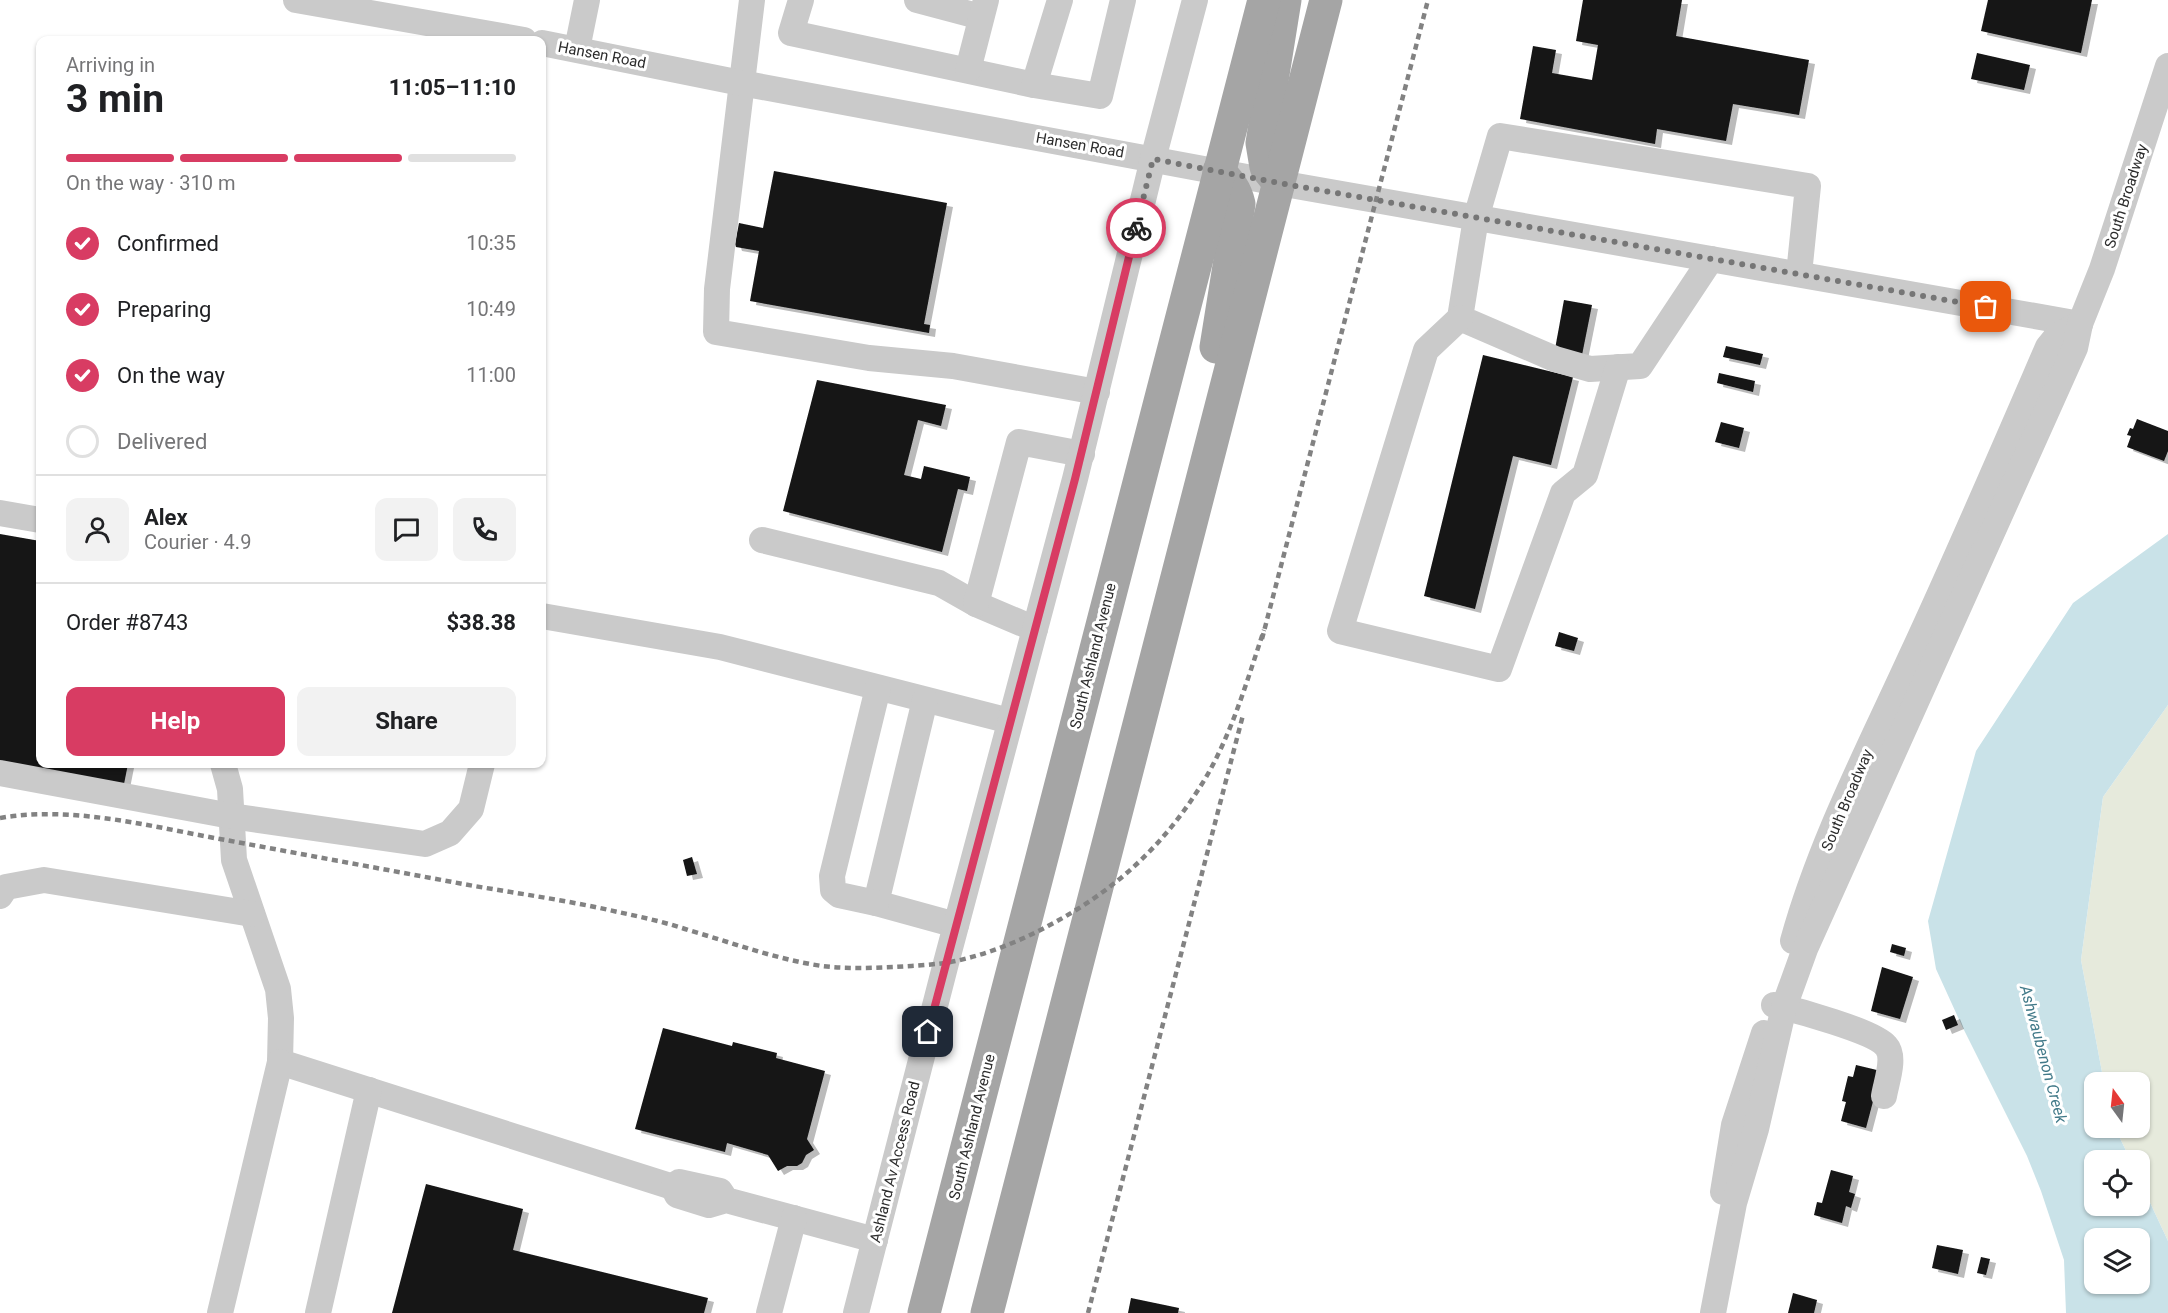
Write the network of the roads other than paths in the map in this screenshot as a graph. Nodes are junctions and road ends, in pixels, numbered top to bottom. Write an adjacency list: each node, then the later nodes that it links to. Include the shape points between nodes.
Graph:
1 (296, 0): 13 (street)
2 (587, 0): 15 (street)
3 (752, 0): 18 (street)
4 (801, 0): 17 (street, via 791,33)
5 (917, 0): 12 (street)
6 (1060, 0): 19 (street)
7 (1123, 0): 19 (street, via 1100,96)
8 (1195, 0): 20 (street, Ashland Av Access Road)
9 (1264, 0): 21 (main road, South Ashland Avenue)
10 (1285, 0): 22 (main road, via 1262,143 1266,167)
11 (1326, 0): 22 (main road)
12 (983, 9): 17 (street)
13 (501, 36)
14 (546, 44): 15 (street, Hansen Road)
15 (578, 49): 18 (street, Hansen Road)
16 (2168, 66): 27 (street, South Broadway, via 2102,269)
17 (968, 70): 19 (street)
18 (741, 83): 20 (street, Hansen Road); 29 (street, via 717,289 716,332 868,358 953,366)
19 (1034, 85)
20 (1153, 159): 21 (street, Hansen Road); 29 (street, Ashland Av Access Road)
21 (1219, 171): 22 (street, Hansen Road); 31 (main road, via 1237,194 1239,204 1206,409); 59 (main road, South Ashland Avenue)
22 (1279, 183): 23 (street, Hansen Road); 31 (main road)
23 (1476, 218): 24 (street, Hansen Road); 25 (street, via 1500,136 1808,186); 26 (street)
24 (1711, 259): 25 (street, Hansen Road); 28 (street, via 1640,366)
25 (1799, 274): 27 (street, Hansen Road)
26 (1460, 318): 28 (street, via 1555,359 1590,369); 28 (street, via 1426,350 1340,631 1499,669 1563,493 1585,476)
27 (2080, 324): 49 (street, South Broadway, via 2057,336 2048,346 1847,797 1804,907)
28 (1618, 367)
29 (1096, 392): 30 (street, Ashland Av Access Road)
30 (1082, 454): 35 (street, via 1019,442); 37 (street, Ashland Av Access Road)
31 (1209, 454): 60 (main road)
32 (0, 513): 33 (street)
33 (36, 519)
34 (762, 540): 35 (street, via 939,583)
35 (976, 604): 37 (street)
36 (546, 617): 38 (street, via 720,647)
37 (1035, 629): 40 (street, Ashland Av Access Road)
38 (878, 688): 39 (street); 46 (street, via 832,876 833,890 839,894)
39 (925, 700): 40 (street); 46 (street)
40 (1010, 722): 48 (street, Ashland Av Access Road)
41 (224, 768): 44 (street)
42 (481, 768): 44 (street, via 471,809 450,833 425,843)
43 (0, 773): 44 (street)
44 (231, 816): 47 (street, via 234,860)
45 (0, 896): 47 (street, via 6,887 44,880)
46 (876, 903): 48 (street)
47 (252, 914): 50 (street, via 278,989)
48 (956, 925): 54 (street, Ashland Av Access Road)
49 (1779, 1006): 52 (street, via 1872,1036 1887,1047 1890,1058); 61 (street, South Broadway, via 1734,1125); 62 (street, South Broadway, via 1756,1129 1734,1203)
50 (280, 1062): 51 (street); 55 (street)
51 (369, 1090): 53 (street, via 673,1186 679,1182 720,1191 726,1200); 56 (street)
52 (1884, 1096)
53 (794, 1218): 54 (street); 57 (street)
54 (875, 1240): 58 (street, Ashland Av Access Road)
55 (220, 1313)
56 (318, 1313)
57 (769, 1313)
58 (856, 1313)
59 (924, 1313)
60 (987, 1313)
61 (1700, 1313)
62 (1713, 1313)

